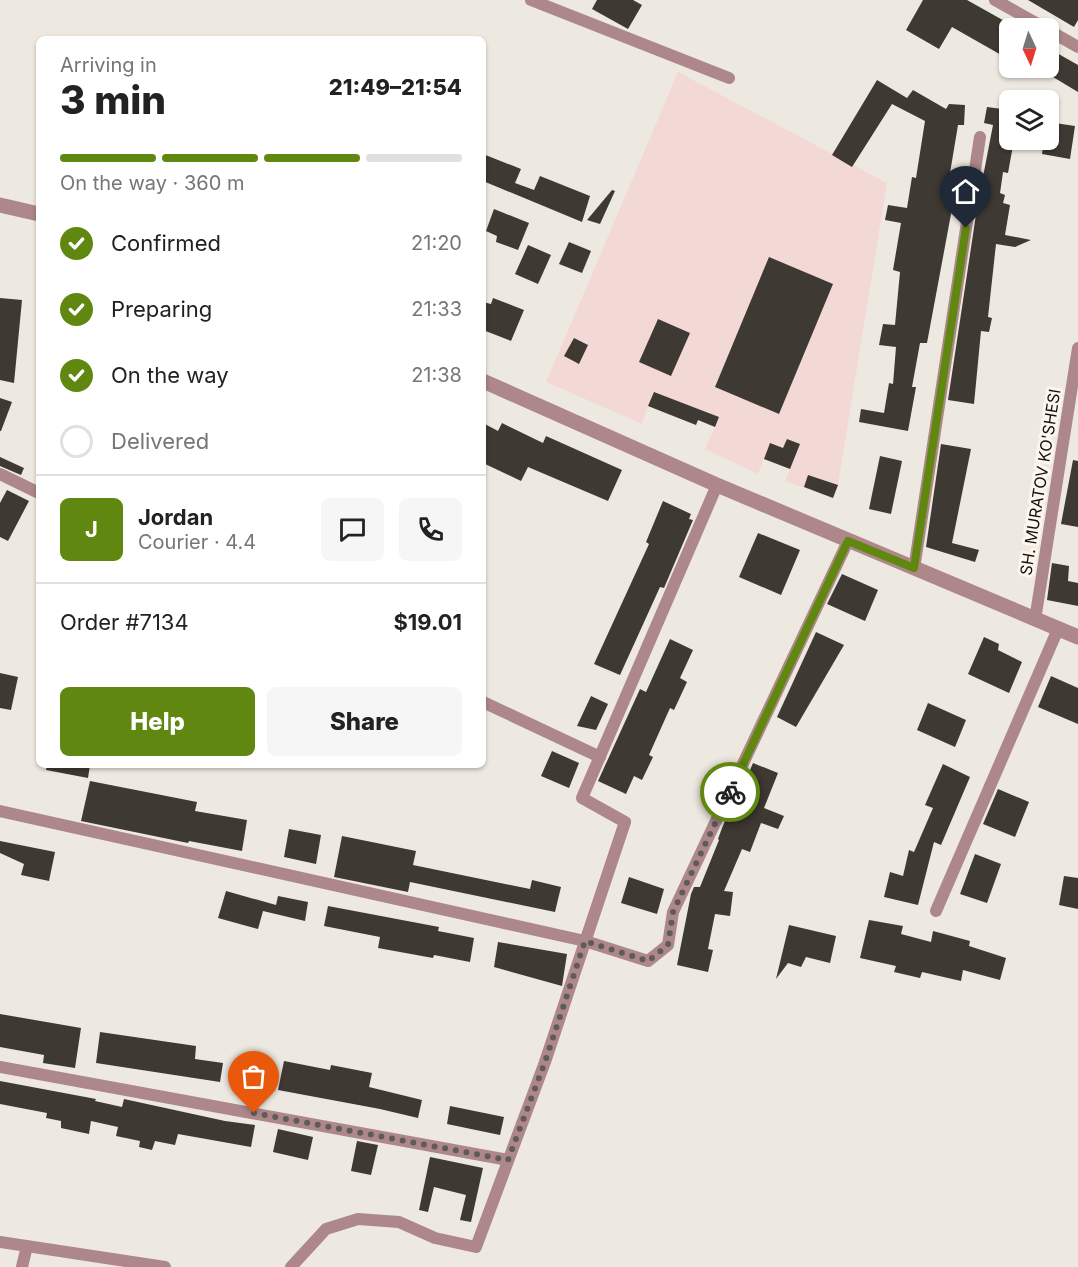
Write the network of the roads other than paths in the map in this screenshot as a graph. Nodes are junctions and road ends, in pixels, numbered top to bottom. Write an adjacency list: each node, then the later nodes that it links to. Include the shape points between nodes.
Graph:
1 (531, 0): 6 (street)
2 (995, 0): 3 (street)
3 (1027, 18)
4 (1059, 36): 5 (street)
5 (1078, 47)
6 (729, 78)
7 (980, 137): 16 (street)
8 (0, 205): 9 (street)
9 (36, 213)
10 (1078, 348): 17 (street, SH. MURATOV KO'SHESI)
11 (486, 382): 13 (street)
12 (0, 474): 14 (street)
13 (717, 485): 15 (street); 21 (street)
14 (36, 492)
15 (848, 541): 16 (street); 24 (street, via 673,912 668,945 648,961)
16 (914, 568): 17 (street)
17 (1035, 620): 18 (street)
18 (1058, 629): 19 (street); 23 (street)
19 (1078, 637)
20 (486, 703): 21 (street)
21 (600, 757): 24 (street, via 582,798 625,822)
22 (0, 811): 24 (street)
23 (936, 911)
24 (585, 941): 26 (street)
25 (0, 1066): 26 (street)
26 (508, 1160): 31 (street, via 476,1247 435,1238 399,1221 358,1219 326,1229)
27 (0, 1242): 28 (street)
28 (27, 1246): 29 (street); 30 (street)
29 (22, 1267)
30 (165, 1267)
31 (291, 1267)

